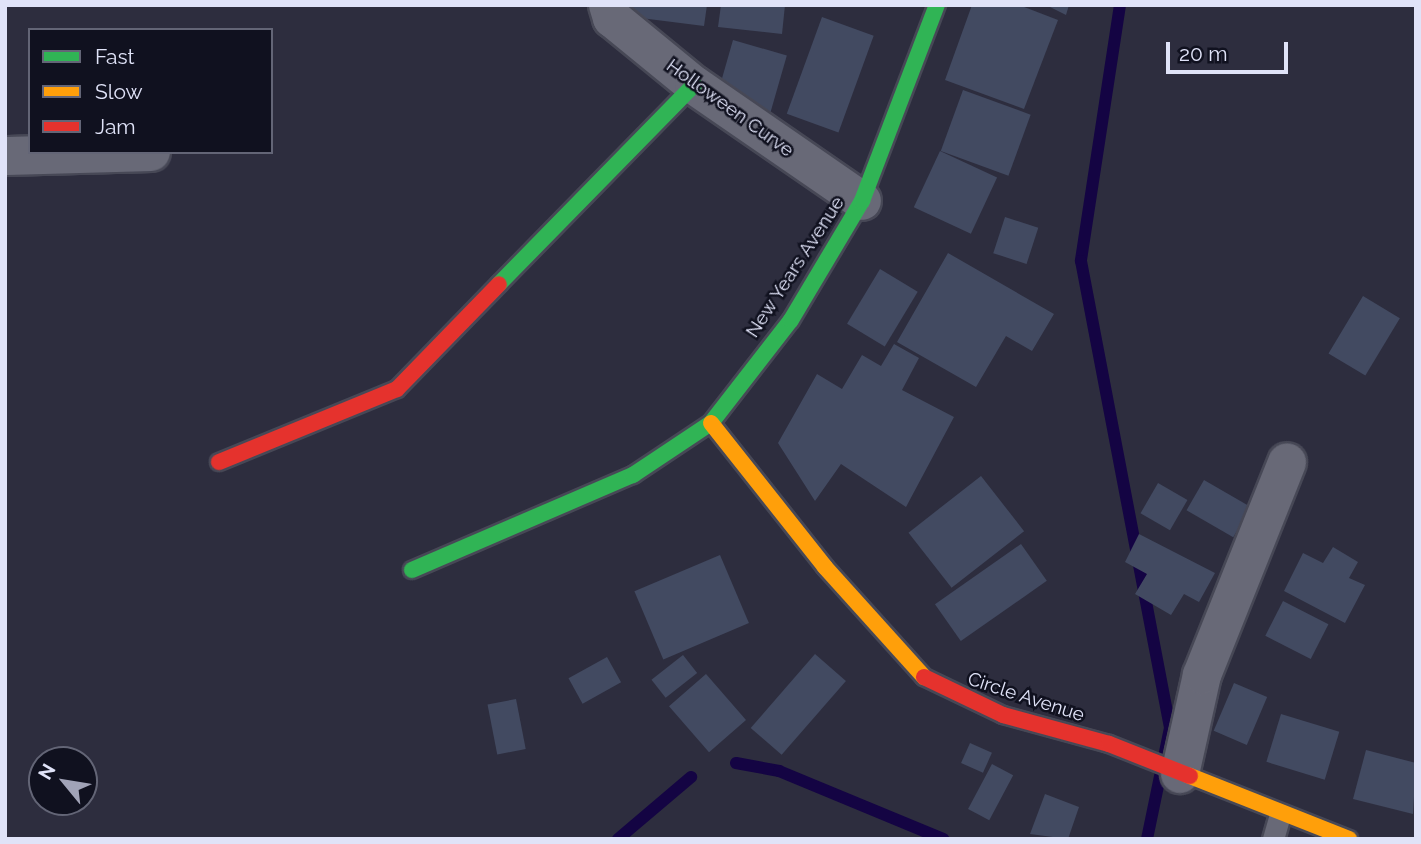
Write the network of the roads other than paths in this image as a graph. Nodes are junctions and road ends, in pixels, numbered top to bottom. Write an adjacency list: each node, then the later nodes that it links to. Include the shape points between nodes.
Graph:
1 (608, 5): 3 (street, Holloween Curve, via 612,18)
2 (937, 5): 6 (street, New Years Avenue)
3 (694, 85): 6 (street, Holloween Curve); 8 (street, via 397,388)
4 (78, 154): 5 (street)
5 (5, 156)
6 (862, 201): 7 (street, New Years Avenue, via 791,320)
7 (711, 422): 10 (street, New Years Avenue, via 633,475); 11 (street, Circle Avenue, via 825,567 925,678 1003,716 1109,744)
8 (219, 462)
9 (1287, 462): 11 (street, via 1202,675)
10 (412, 570)
11 (1173, 771): 12 (street, Circle Avenue)
12 (1280, 815): 13 (lane); 14 (street, Circle Avenue)
13 (1273, 839)
14 (1349, 839)

